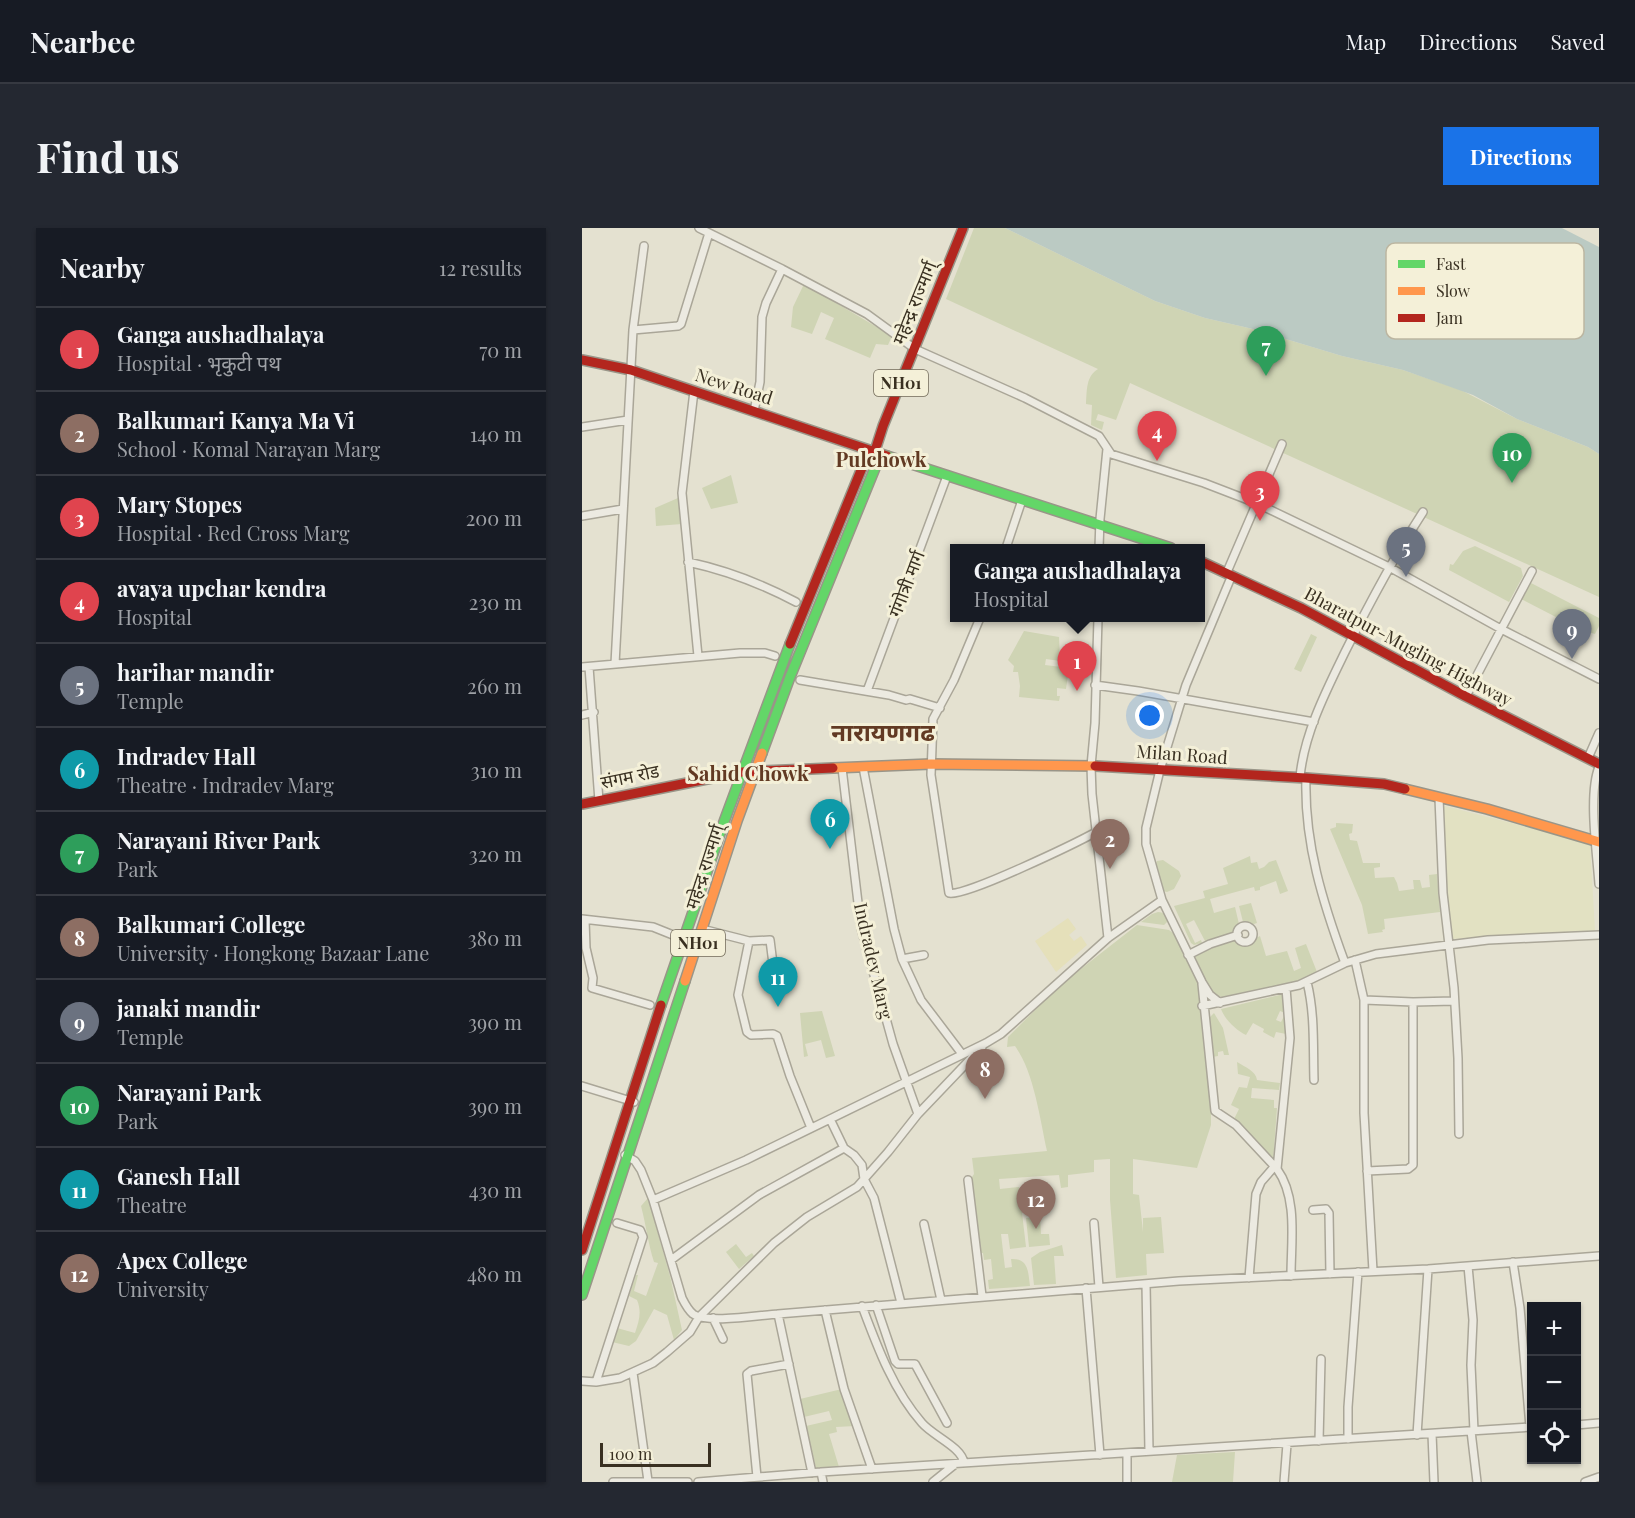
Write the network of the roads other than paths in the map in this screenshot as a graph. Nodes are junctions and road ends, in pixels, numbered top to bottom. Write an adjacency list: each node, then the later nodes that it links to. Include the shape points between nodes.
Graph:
1 (699, 228): 3 (street)
2 (963, 228): 7 (main road, महेन्द्र राज्मार्ग् / NH01)
3 (709, 233): 5 (street); 6 (street, via 681,324)
4 (644, 246): 6 (street)
5 (782, 269): 7 (street, via 867,314); 11 (street, via 762,317 760,382)
6 (633, 330): 9 (street)
7 (915, 349): 15 (street, via 1099,436); 16 (main road, महेन्द्र राज्मार्ग् / NH01)
8 (582, 360): 9 (main road, New Road)
9 (631, 370): 10 (main road, New Road); 12 (street)
10 (694, 391): 11 (main road, New Road); 27 (street, via 682,493)
11 (754, 411): 16 (main road, New Road)
12 (628, 420): 13 (street); 20 (street)
13 (582, 426)
14 (1282, 444): 19 (street)
15 (1107, 449): 19 (street); 23 (street)
16 (873, 454): 17 (main road); 59 (main road, महेन्द्र राज्मार्ग् / NH01, via 875,468); 60 (main road, महेन्द्र राज्मार्ग् / NH01, via 864,463 804,605)
17 (947, 476): 18 (main road); 44 (street, गंगोत्री मार्ग)
18 (1022, 500): 23 (main road); 24 (street)
19 (1256, 502): 29 (street); 31 (street)
20 (623, 509): 22 (street); 39 (street)
21 (1423, 512): 29 (street)
22 (582, 516)
23 (1099, 524): 25 (street); 26 (main road)
24 (1008, 544)
25 (1099, 544)
26 (1157, 544)
27 (688, 562): 32 (street, via 737,576); 37 (street)
28 (1205, 563): 31 (main road, Bharatpur-Mugling Highway)
29 (1389, 567): 35 (street); 36 (street)
30 (1532, 571): 35 (street)
31 (1230, 574): 36 (main road, Bharatpur-Mugling Highway); 46 (street)
32 (796, 602)
33 (978, 622): 47 (street)
34 (1098, 622): 43 (street)
35 (1501, 629): 42 (street); 45 (street)
36 (1353, 636): 45 (main road, Bharatpur-Mugling Highway); 50 (street)
37 (698, 656): 38 (street); 39 (street)
38 (775, 656)
39 (615, 664): 40 (street)
40 (585, 667): 48 (street)
41 (800, 680): 44 (street)
42 (1599, 680)
43 (1095, 685): 46 (street); 54 (street)
44 (867, 691): 47 (street)
45 (1466, 696): 52 (main road, Bharatpur-Mugling Highway)
46 (1182, 699): 50 (street); 58 (street)
47 (940, 708): 53 (street, via 933,719)
48 (594, 712): 49 (street); 63 (street)
49 (582, 715)
50 (1314, 722): 61 (street)
51 (1599, 733): 52 (street)
52 (1588, 758): 55 (main road, Bharatpur-Mugling Highway)
53 (932, 764): 54 (main road, Milan Road); 56 (main road, Milan Road); 65 (street, via 949,893 996,878)
54 (1091, 766): 58 (main road, Milan Road); 65 (street)
55 (1599, 766): 66 (street, via 1595,800)
56 (863, 767): 57 (main road, Milan Road); 79 (street)
57 (842, 768): 59 (main road, Milan Road); 95 (street, Indradev Marg, via 861,928)
58 (1160, 770): 61 (main road, Milan Road); 68 (street, via 1146,844)
59 (755, 771): 60 (main road, संगम रोड); 70 (main road, महेन्द्र राज्मार्ग् / NH01)
60 (742, 772): 63 (main road, संगम रोड); 97 (main road, महेन्द्र राज्मार्ग् / NH01)
61 (1303, 777): 62 (main road, Milan Road, via 1384,784); 81 (street, via 1309,842 1329,920)
62 (1439, 798): 66 (main road, Milan Road); 76 (street, via 1443,893)
63 (599, 801): 64 (main road, संगम रोड)
64 (582, 804)
65 (1098, 831): 74 (street)
66 (1597, 841): 67 (street)
67 (1599, 884)
68 (1162, 900): 74 (street); 77 (street)
69 (583, 919): 71 (street, via 653,927); 90 (street, via 594,978 592,988)
70 (702, 929): 75 (street); 98 (main road, महेन्द्र राज्मार्ग् / NH01)
71 (673, 935)
72 (1238, 935): 77 (street)
73 (1599, 935): 76 (street)
74 (1108, 938): 92 (street)
75 (749, 941): 84 (street, via 770,942); 101 (street, via 738,995 747,1032 777,1036)
76 (1450, 944): 80 (street); 87 (street)
77 (1188, 955): 82 (street)
78 (924, 956): 79 (street)
79 (902, 959): 93 (street, via 921,1000)
80 (1355, 960): 81 (street); 86 (street)
81 (1345, 963): 83 (street)
82 (1202, 982): 89 (street); 91 (street)
83 (1307, 982): 85 (street); 94 (street)
84 (776, 988)
85 (1286, 988): 89 (street); 106 (street, via 1290,1038)
86 (1364, 1000): 88 (street); 107 (street)
87 (1454, 1001): 88 (street); 102 (street)
88 (1413, 1002): 107 (street, via 1413,1165 1408,1169)
89 (1220, 1003): 91 (street)
90 (650, 1005)
91 (1203, 1006): 106 (street, via 1215,1112 1236,1125)
92 (986, 1043): 93 (street); 99 (street)
93 (962, 1054): 95 (street)
94 (1314, 1080)
95 (906, 1082): 99 (street, Indradev Marg); 100 (street)
96 (582, 1086): 97 (street)
97 (631, 1101): 98 (street); 104 (main road, महेन्द्र राज्मार्ग् / NH01)
98 (645, 1105): 105 (main road, महेन्द्र राज्मार्ग् / NH01)
99 (918, 1114): 108 (street)
100 (830, 1119): 101 (street); 103 (street)
101 (811, 1128): 110 (street)
102 (1459, 1134)
103 (844, 1148): 108 (street, via 862,1165); 117 (street, via 759,1195)
104 (615, 1150): 105 (street); 115 (main road, महेन्द्र राज्मार्ग् / NH01)
105 (628, 1156): 110 (street, via 641,1170); 129 (main road, महेन्द्र राज्मार्ग् / NH01)
106 (1276, 1168): 124 (street, via 1290,1198); 125 (street, via 1261,1182 1256,1194)
107 (1367, 1171): 121 (street)
108 (864, 1179): 132 (street, via 873,1198); 137 (street, via 774,1243)
109 (968, 1180): 130 (street)
110 (653, 1200): 117 (street)
111 (1313, 1210): 123 (street, via 1326,1209 1329,1213)
112 (1094, 1222): 127 (street)
113 (617, 1223): 144 (street, via 640,1230 643,1237)
114 (924, 1224): 131 (street)
115 (582, 1250)
116 (1599, 1256): 118 (street)
117 (671, 1260): 137 (street, via 687,1307)
118 (1514, 1262): 119 (street); 145 (street)
119 (1468, 1266): 120 (street); 150 (street, via 1473,1320)
120 (1428, 1269): 121 (street); 152 (street)
121 (1373, 1271): 122 (street)
122 (1358, 1272): 123 (street); 153 (street)
123 (1330, 1274): 124 (street)
124 (1291, 1276): 125 (street)
125 (1249, 1278): 126 (street)
126 (1146, 1284): 127 (street); 156 (street)
127 (1099, 1287): 128 (street)
128 (1086, 1288): 130 (street); 158 (street)
129 (582, 1295)
130 (982, 1296): 131 (street)
131 (941, 1300): 132 (street)
132 (901, 1303): 133 (street)
133 (876, 1305): 134 (street); 146 (street, via 895,1361 915,1364)
134 (862, 1306): 135 (street); 159 (street, via 881,1356 911,1409 925,1426 960,1453)
135 (825, 1310): 136 (street); 161 (street, via 844,1389)
136 (778, 1314): 138 (street); 141 (street)
137 (699, 1317): 138 (street); 142 (street, via 690,1332 667,1352)
138 (713, 1318): 139 (street)
139 (723, 1339)
140 (1321, 1359): 154 (street)
141 (789, 1364): 162 (street); 163 (street, via 747,1374)
142 (633, 1373): 144 (street); 165 (street)
143 (582, 1381): 144 (street)
144 (596, 1382)
145 (1529, 1410)
146 (947, 1423)
147 (1599, 1423): 148 (street)
148 (1581, 1425)
149 (1527, 1427): 150 (street)
150 (1473, 1431): 151 (street); 174 (street)
151 (1432, 1434): 152 (street); 173 (street)
152 (1417, 1435): 153 (street)
153 (1348, 1439): 154 (street)
154 (1319, 1441): 155 (street)
155 (1287, 1444): 156 (street); 172 (street)
156 (1149, 1451): 157 (street)
157 (1126, 1453): 158 (street); 171 (street)
158 (1100, 1455): 159 (street)
159 (964, 1463): 160 (street)
160 (956, 1464): 161 (street); 170 (street)
161 (872, 1469): 162 (street)
162 (817, 1473): 163 (street); 169 (street)
163 (757, 1477): 168 (street)
164 (1599, 1477): 175 (street)
165 (648, 1481): 166 (street); 167 (street)
166 (613, 1482)
167 (688, 1482)
168 (698, 1482)
169 (823, 1482)
170 (933, 1482)
171 (1127, 1482)
172 (1284, 1482)
173 (1434, 1482)
174 (1477, 1482)
175 (1584, 1482)

